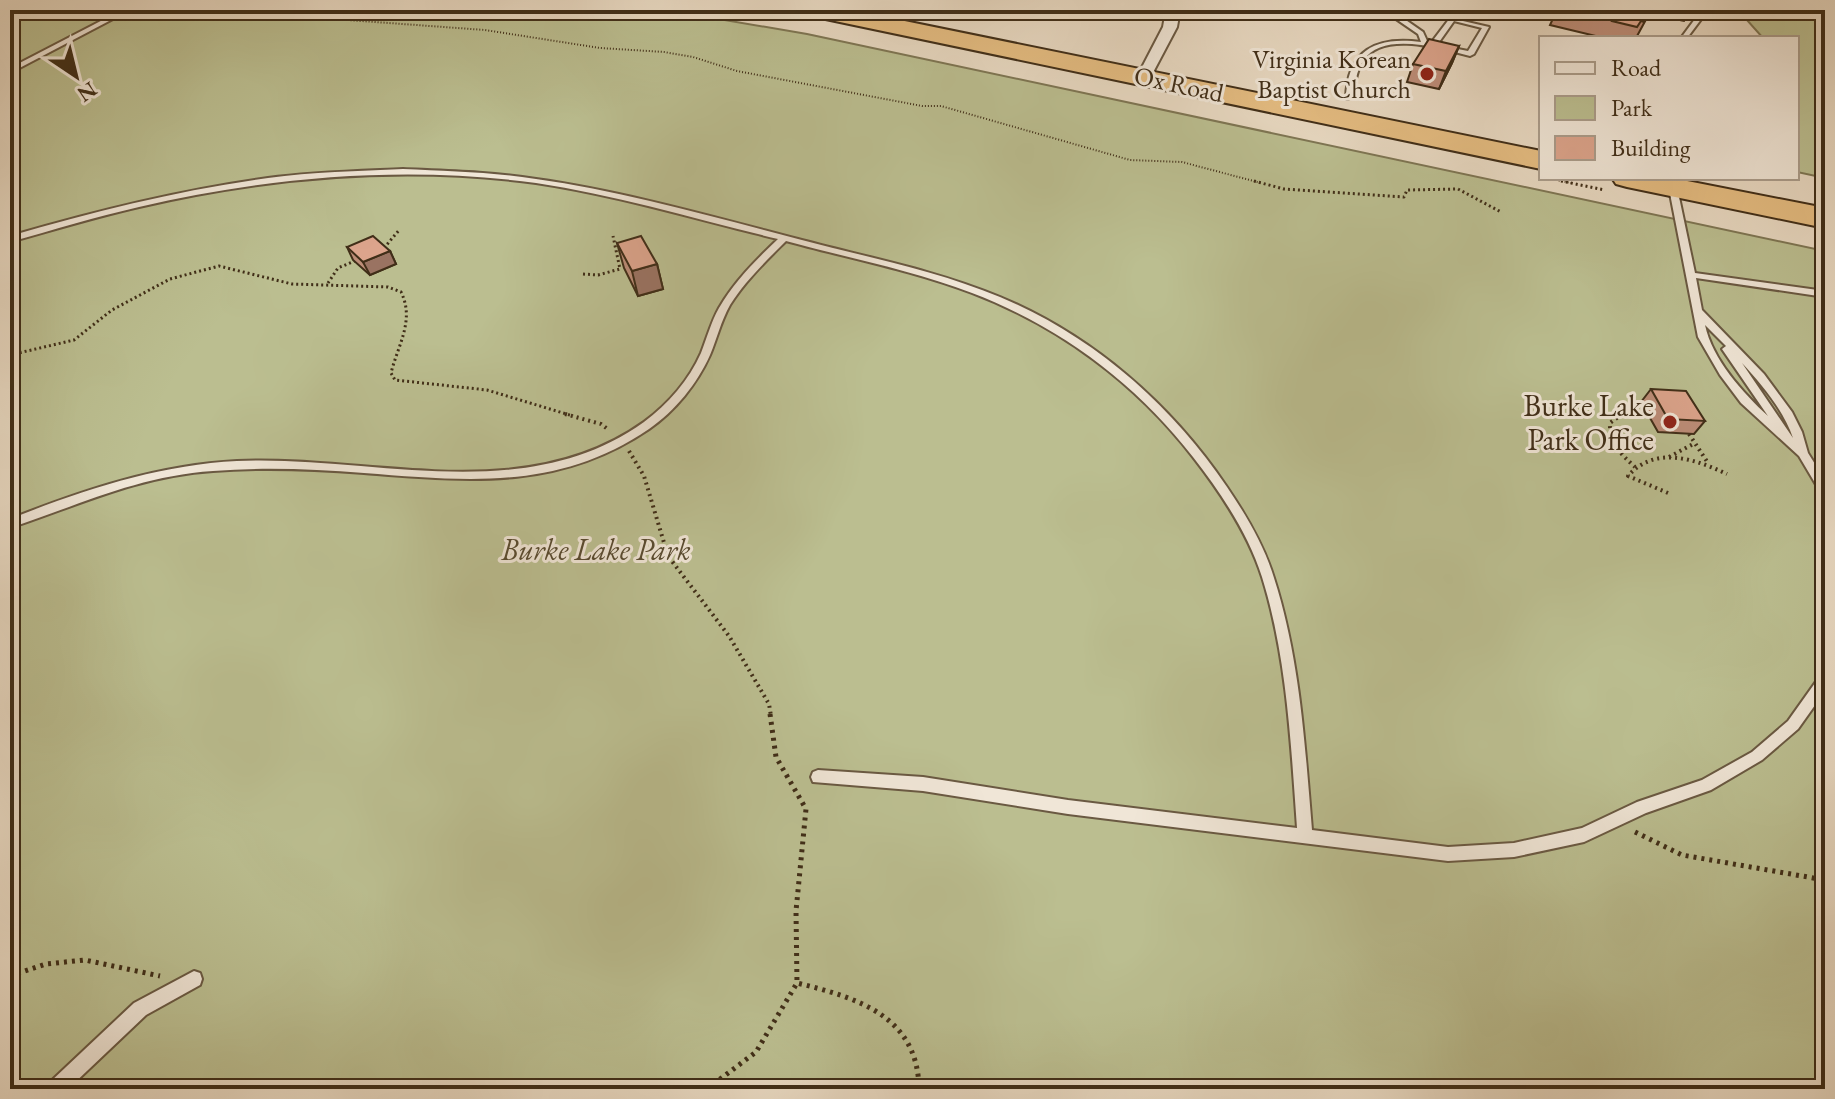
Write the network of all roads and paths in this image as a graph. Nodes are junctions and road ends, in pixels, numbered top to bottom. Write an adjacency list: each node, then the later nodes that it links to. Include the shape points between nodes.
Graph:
1 (127, 10): 12 (lane)
2 (210, 10): 21 (path, via 485,30 693,57 737,71 941,106 1130,160 1182,162 1284,189 1404,197 1407,190 1458,189)
3 (816, 10): 11 (highway, Ox Road)
4 (918, 10): 11 (highway, Ox Road)
5 (1173, 10): 11 (street)
6 (1389, 12): 7 (lane); 10 (lane, via 1421,33)
7 (1430, 14)
8 (1727, 14): 9 (lane, via 1700,16)
9 (1685, 36)
10 (1429, 45): 10 (lane, via 1452,19 1486,27 1470,54); 13 (lane, via 1393,43 1365,52)
11 (1149, 67): 13 (highway, Ox Road); 15 (highway, Ox Road)
12 (10, 71)
13 (1349, 97): 14 (highway, Ox Road)
14 (1539, 136)
15 (1539, 160)
16 (1569, 180): 19 (path)
17 (1753, 180): 20 (highway)
18 (1672, 183): 19 (highway); 22 (highway); 30 (lane)
19 (1616, 184)
20 (1825, 195)
21 (1501, 212)
22 (1825, 218)
23 (400, 229): 27 (path)
24 (613, 236): 29 (path, via 620,269)
25 (784, 238): 26 (lane, via 536,182 423,172 333,174 228,186 128,206); 49 (lane, via 732,294 700,366 672,403 645,426 586,457 521,473 468,478 301,465 181,470 105,489); 53 (lane, via 952,283 1012,306 1123,375 1182,431 1244,524 1268,578 1287,666)
26 (10, 239)
27 (376, 252)
28 (363, 257): 31 (path, via 338,268)
29 (583, 274)
30 (1692, 275): 32 (lane); 33 (lane)
31 (328, 283): 35 (path, via 292,284 209,267 170,279 112,310 74,340); 38 (path, via 388,287 406,299 404,336 391,373 395,380 503,394 601,424)
32 (1825, 294)
33 (1699, 312): 34 (lane); 39 (lane, via 1699,327 1724,373 1751,407)
34 (1714, 329): 39 (lane); 42 (lane, via 1749,363 1794,423)
35 (10, 355)
36 (1647, 412): 45 (path, via 1622,414 1608,428 1614,444)
37 (1689, 434): 40 (path)
38 (615, 436)
39 (1790, 440): 42 (lane)
40 (1695, 443): 43 (path); 44 (path)
41 (628, 450): 57 (path, via 644,476 668,556 729,636 769,704 776,757 806,809 796,911)
42 (1803, 453): 47 (lane)
43 (1668, 457): 44 (path); 45 (path)
44 (1709, 465): 46 (path)
45 (1635, 467): 48 (path, via 1628,476)
46 (1727, 474)
47 (1825, 490)
48 (1668, 493)
49 (10, 524)
50 (1825, 680): 52 (lane, via 1793,725 1757,756 1706,785)
51 (818, 777): 53 (lane, via 923,784)
52 (1613, 821): 53 (lane, via 1584,835 1514,850 1448,854); 54 (path, via 1682,855)
53 (1305, 837)
54 (1825, 880)
55 (10, 976): 56 (path, via 80,959 136,973)
56 (194, 979): 58 (lane, via 140,1009)
57 (797, 983): 59 (path, via 756,1052); 60 (path, via 836,992 895,1024 915,1052)
58 (55, 1089)
59 (707, 1089)
60 (919, 1089)

